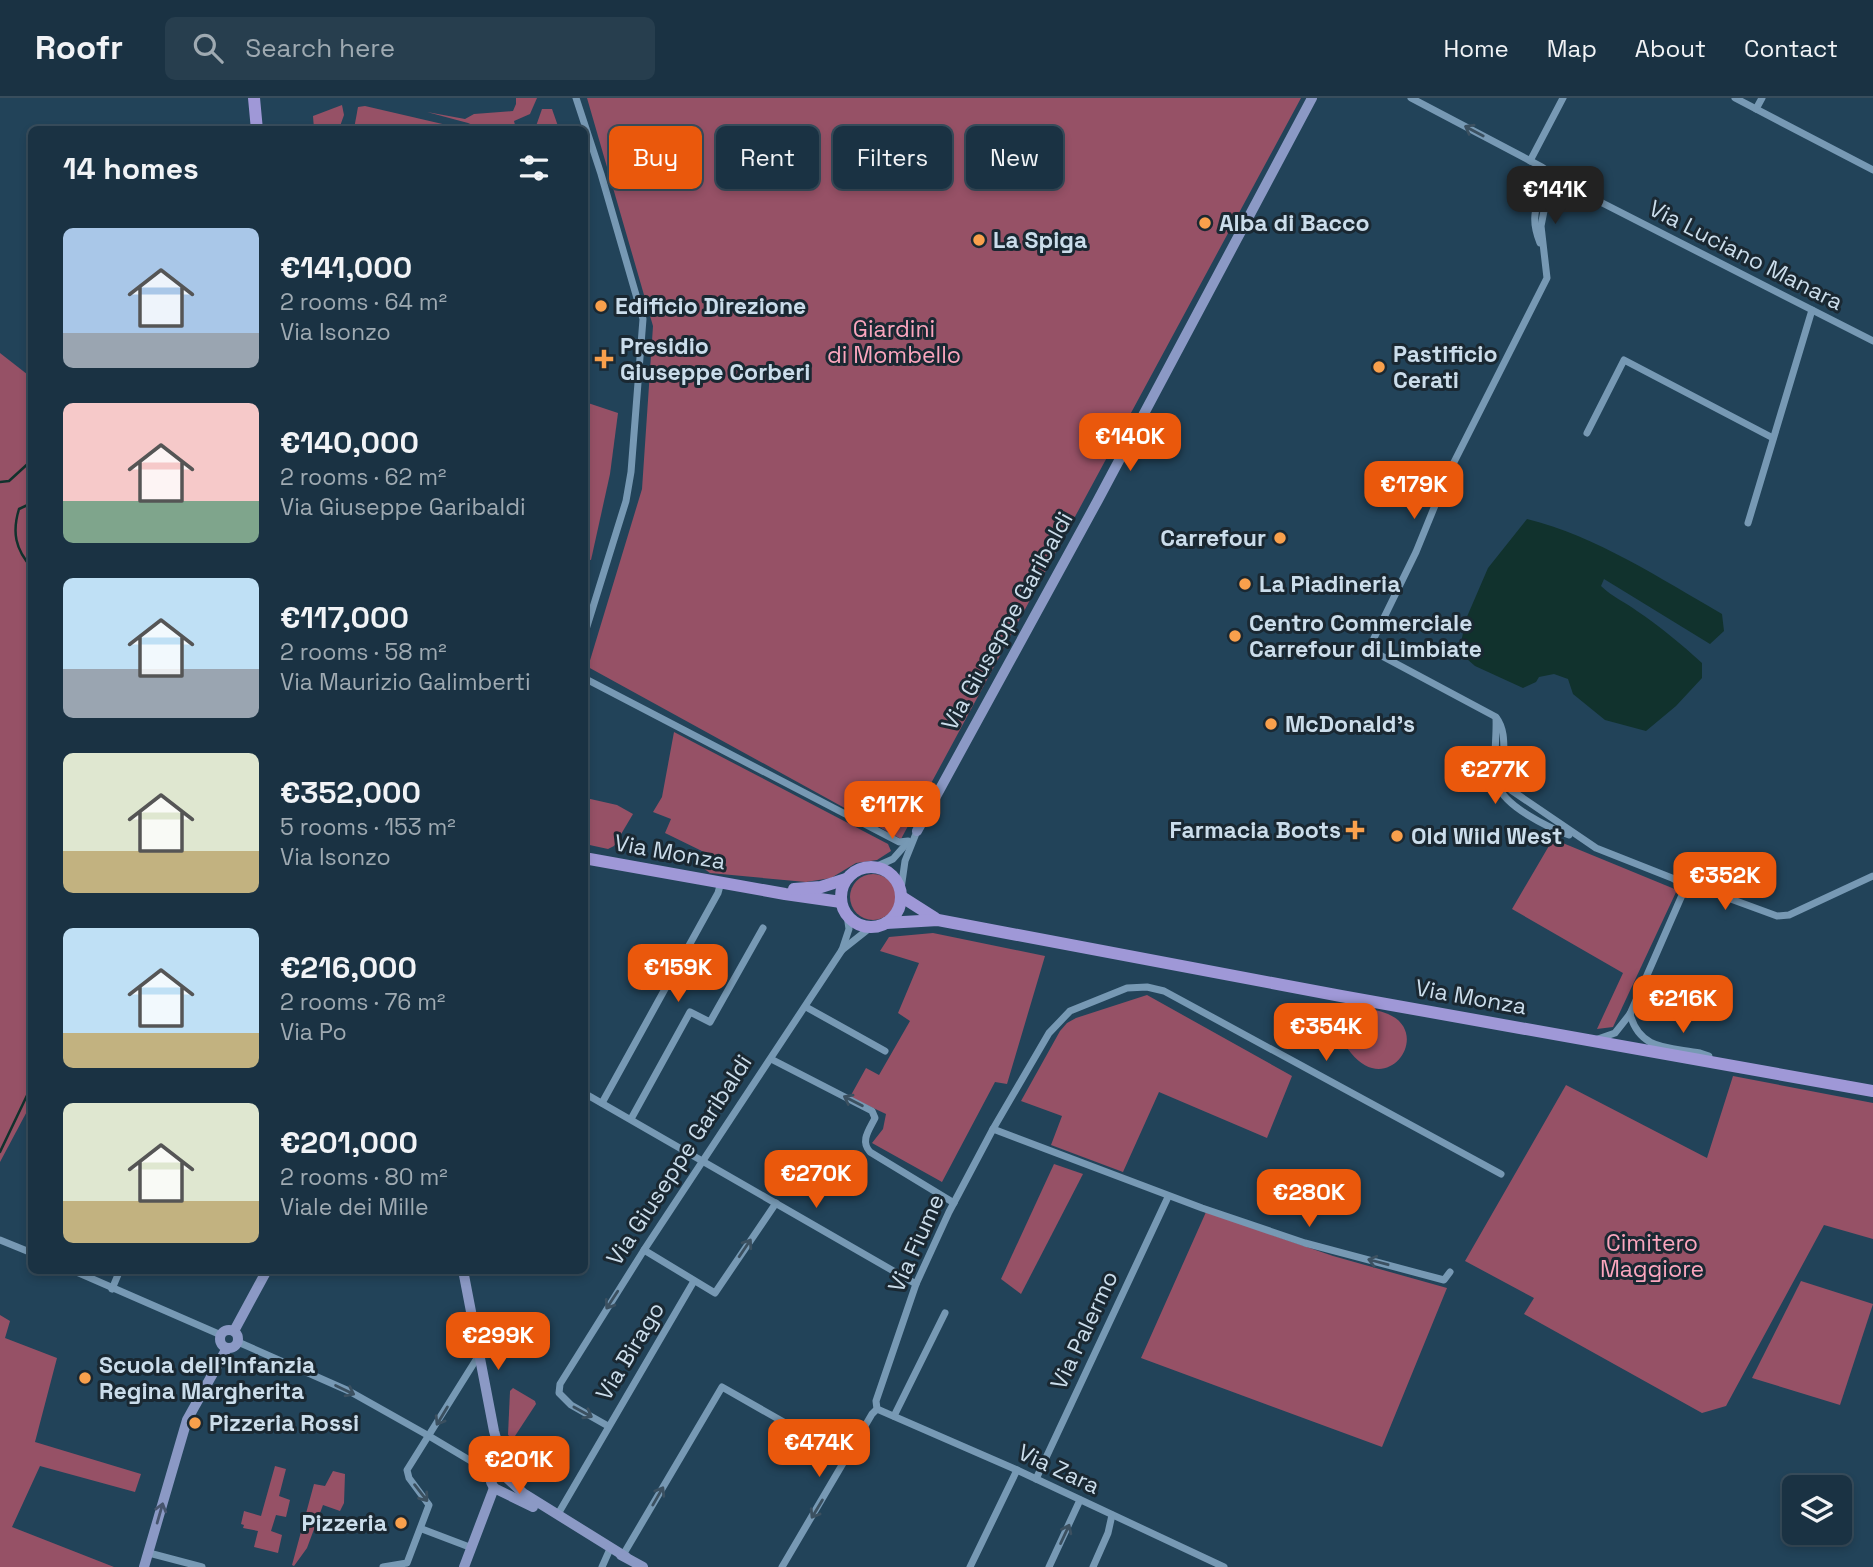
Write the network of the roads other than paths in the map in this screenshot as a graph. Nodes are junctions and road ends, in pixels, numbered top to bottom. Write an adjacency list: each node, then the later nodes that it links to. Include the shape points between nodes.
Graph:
1 (254, 98): 9 (main road)
2 (576, 98): 10 (street)
3 (1312, 98): 27 (street, Via Giuseppe Garibaldi)
4 (1412, 98): 12 (street, one-way to 4)
5 (1563, 98): 12 (street)
6 (1735, 98): 8 (street)
7 (1762, 98): 8 (street)
8 (1756, 109): 13 (street)
9 (257, 126)
10 (585, 126)
11 (588, 135): 25 (street, via 643,319 626,501)
12 (1532, 162): 14 (street); 15 (street)
13 (1873, 170)
14 (1552, 174): 15 (street); 16 (street, via 1561,178)
15 (1542, 180): 17 (street)
16 (1563, 187): 18 (street); 20 (street, Via Luciano Manara, via 1571,187)
17 (1542, 190): 18 (street); 19 (street, via 1533,221)
18 (1552, 196): 19 (street, via 1541,226)
19 (1544, 253): 34 (street, via 1547,278 1447,477 1374,638 1376,650 1496,717 1503,731 1508,787 1578,838)
20 (1812, 310): 21 (street, Via Luciano Manara); 23 (street)
21 (1873, 341)
22 (1587, 433): 23 (street, via 1624,360)
23 (1773, 438): 24 (street)
24 (1748, 523)
25 (588, 623)
26 (588, 680): 28 (street, via 899,842)
27 (917, 831): 28 (street, Via Giuseppe Garibaldi); 36 (street, Via Giuseppe Garibaldi, via 905,861)
28 (908, 841): 30 (street, Via Giuseppe Garibaldi, via 893,859)
29 (588, 859): 33 (main road, Via Monza)
30 (875, 867): 32 (main road, via 859,869); 36 (main road, via 891,874)
31 (1873, 876): 34 (street, via 1783,917)
32 (846, 879): 35 (main road, Via Monza, via 808,889); 37 (main road)
33 (722, 882): 35 (main road, Via Monza); 52 (street)
34 (1686, 886): 45 (street)
35 (748, 887): 37 (main road, Via Monza)
36 (901, 893): 39 (main road, Via Monza); 40 (main road, via 896,914)
37 (841, 902): 38 (main road)
38 (846, 915): 41 (main road); 43 (street, Via Giuseppe Garibaldi, via 849,929)
39 (938, 920): 40 (main road, Via Monza); 46 (main road, Via Monza)
40 (886, 923): 41 (main road)
41 (871, 927): 43 (street, Via Giuseppe Garibaldi)
42 (763, 928): 53 (street, via 710,1022 690,1012)
43 (842, 950): 44 (street, Via Giuseppe Garibaldi)
44 (806, 1007): 47 (street); 48 (street, Via Giuseppe Garibaldi)
45 (1630, 1014): 46 (street, via 1615,1033); 49 (street, via 1636,1031 1647,1042 1700,1053 1709,1056)
46 (1595, 1041): 49 (main road, Via Monza)
47 (885, 1051)
48 (771, 1059): 55 (street, Via Giuseppe Garibaldi); 59 (street, one-way to 48, via 870,1152 864,1141 875,1118 872,1111)
49 (1709, 1061): 50 (main road, Via Monza)
50 (1873, 1091)
51 (588, 1095): 52 (street)
52 (603, 1103): 53 (street)
53 (631, 1119): 55 (street)
54 (993, 1129): 56 (street, Via Fiume, via 1060,1018 1127,988 1140,987 1164,991); 57 (street); 59 (street, Via Fiume)
55 (703, 1161): 58 (street); 61 (street, Via Giuseppe Garibaldi)
56 (1501, 1174)
57 (1168, 1196): 63 (street, one-way to 57, via 1444,1280 1305,1242); 86 (street, Via Palermo)
58 (776, 1203): 69 (street, one-way to 58, via 715,1293); 70 (street)
59 (954, 1203): 70 (street, Via Fiume)
60 (0, 1240): 62 (street)
61 (645, 1250): 69 (street); 80 (street, Via Giuseppe Garibaldi, one-way to 80, via 560,1384 560,1396)
62 (28, 1251)
63 (1450, 1272)
64 (80, 1274): 71 (street)
65 (118, 1274): 71 (street)
66 (265, 1274): 75 (street)
67 (458, 1274): 73 (street)
68 (464, 1274): 73 (street)
69 (694, 1281): 80 (street, Via Birago)
70 (916, 1284): 78 (street, Via Fiume)
71 (112, 1289): 74 (street)
72 (945, 1313): 79 (street)
73 (472, 1318): 77 (street)
74 (221, 1335): 75 (street, via 226,1331); 76 (street)
75 (236, 1336): 76 (street, via 235,1346); 82 (street, one-way to 82)
76 (226, 1348): 94 (street, one-way to 76, via 187,1420)
77 (479, 1354): 81 (street); 82 (street, one-way to 82)
78 (877, 1409): 79 (street, Via Zara); 83 (street, Via Fiume)
79 (894, 1416): 84 (street, Via Zara)
80 (608, 1426): 89 (street, Via Birago)
81 (494, 1431): 85 (street); 87 (street)
82 (429, 1436): 87 (street, via 476,1464); 91 (street, one-way to 91, via 407,1475 429,1505)
83 (847, 1458): 95 (street, one-way to 83, via 722,1387); 102 (street, Via Fiume, one-way to 102)
84 (1017, 1470): 86 (street, Via Zara); 103 (street)
85 (507, 1478): 87 (street, via 506,1487); 89 (street)
86 (1036, 1479): 88 (street, Via Zara)
87 (494, 1484): 92 (street); 93 (street)
88 (1080, 1500): 90 (street, Via Zara); 104 (street, one-way to 88)
89 (558, 1514): 95 (street)
90 (1112, 1515): 105 (street); 106 (street, Via Zara)
91 (422, 1529): 92 (street); 98 (street, via 407,1563)
92 (472, 1548): 99 (street)
93 (610, 1549): 95 (street); 100 (street)
94 (149, 1553): 96 (street); 97 (street)
95 (625, 1556): 101 (street)
96 (144, 1567)
97 (202, 1567)
98 (383, 1567)
99 (464, 1567)
100 (602, 1567)
101 (643, 1567)
102 (782, 1567)
103 (970, 1567)
104 (1049, 1567)
105 (1093, 1567)
106 (1224, 1567)

